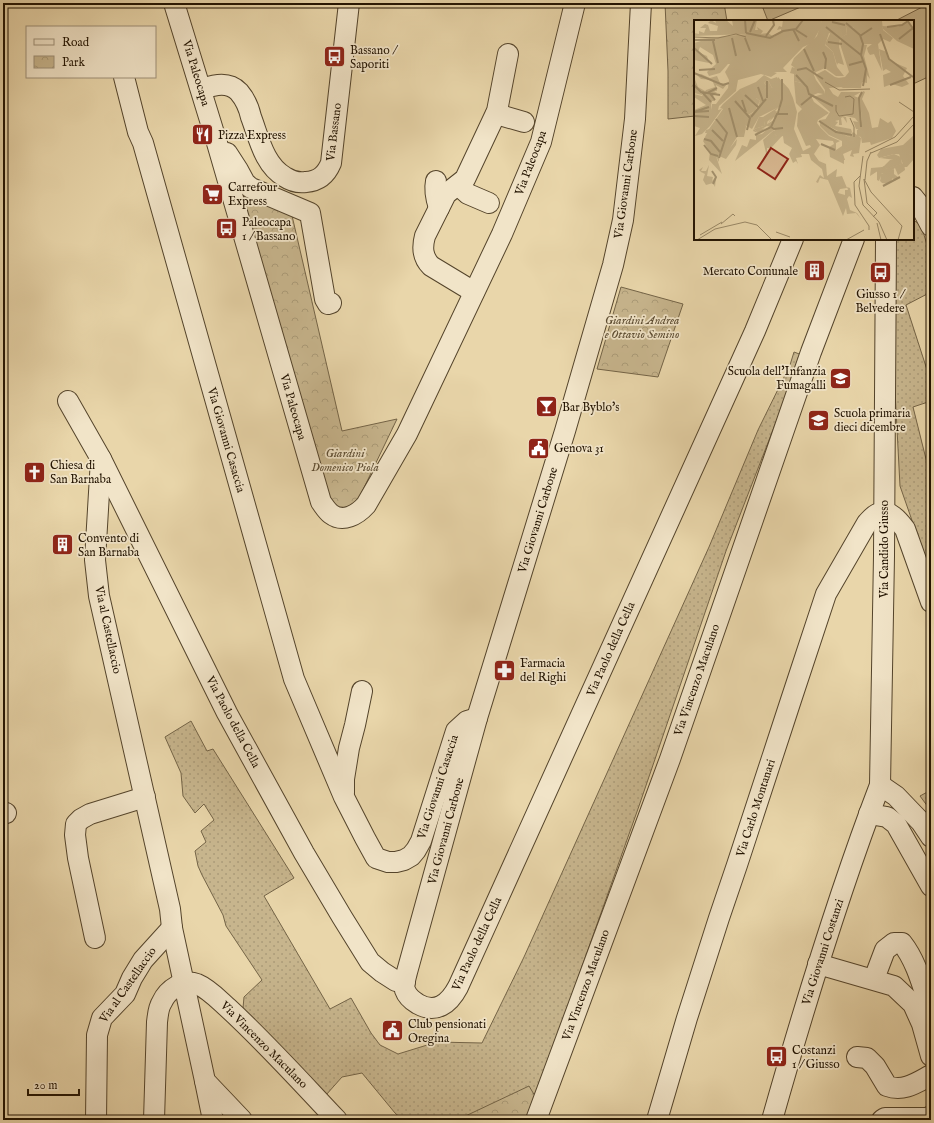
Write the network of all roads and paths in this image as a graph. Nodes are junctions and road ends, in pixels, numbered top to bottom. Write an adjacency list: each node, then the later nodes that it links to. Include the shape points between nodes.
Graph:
1 (174, 3): 7 (street, Via Paleocapa)
2 (349, 3): 7 (street, Via Bassano, via 331,163 319,179 296,182 275,169 264,152 245,100 233,87 223,84)
3 (575, 3): 20 (street, Via Paleocapa, via 541,142)
4 (641, 3): 27 (street, Via Giovanni Carbone, via 635,119 620,237 565,431)
5 (508, 54): 8 (street)
6 (124, 78): 30 (street, Via Giovanni Casaccia, via 294,679)
7 (201, 88): 10 (street, Via Paleocapa)
8 (496, 114): 9 (street); 12 (street, via 465,179)
9 (524, 122)
10 (218, 143): 20 (street, Via Paleocapa, via 321,502 326,510 336,517 355,515 366,505 407,434); 21 (street, Via Paleocapa, via 245,183 252,188 310,207 325,299 328,304)
11 (436, 181): 15 (street, via 434,188)
12 (458, 185): 14 (street, via 468,194); 15 (street, via 446,194)
13 (914, 198): 16 (street)
14 (489, 203)
15 (439, 208): 20 (street, via 425,236 425,259 430,266)
16 (931, 226)
17 (793, 240): 38 (street, Via Paolo della Cella, via 752,338 453,997 438,1008 429,1008 409,997)
18 (854, 240): 51 (street, Via Vincenzo Maculano, via 809,359 670,759)
19 (886, 240): 24 (street, Via Candido Giusso)
20 (474, 292)
21 (331, 303)
22 (68, 400): 23 (street, Via Paolo della Cella)
23 (101, 459): 29 (street, Via al Castellaccio, via 95,560 99,596); 38 (street, Via Paolo della Cella, via 227,713 312,866 370,962 396,981)
24 (884, 513): 25 (street, via 895,517 905,529); 28 (street, Via Candido Giusso); 52 (street, Via Carlo Montanari, via 874,516 868,523 826,594 719,918)
25 (931, 602)
26 (362, 691): 30 (street, Via Giovanni Casaccia, via 348,748)
27 (477, 718): 30 (street, Via Giovanni Casaccia, via 467,721 456,731 421,841 411,856 396,862 376,858); 38 (street, Via Giovanni Carbone)
28 (880, 785): 31 (street, Via Giovanni Costanzi); 32 (street, via 896,796 921,822)
29 (145, 797): 34 (street, Via al Castellaccio); 35 (street, via 90,814 76,824 78,858)
30 (344, 797)
31 (869, 814): 33 (street, via 887,817 896,824); 36 (street, Via Giovanni Costanzi)
32 (931, 837)
33 (931, 886)
34 (172, 928): 39 (street, Via al Castellaccio); 46 (street, Via al Castellaccio, via 143,960 125,994 102,1018 97,1035)
35 (95, 938)
36 (818, 964): 37 (street); 53 (street, Via Giovanni Costanzi)
37 (874, 979): 40 (street, via 885,950 894,943 902,942 919,975); 41 (street, via 894,986 914,1004)
38 (404, 982)
39 (184, 983): 44 (street); 47 (street, via 167,994 158,1012); 50 (street, Via Vincenzo Maculano, via 197,984 207,989 246,1025)
40 (931, 1011)
41 (931, 1056)
42 (857, 1057): 43 (street, via 867,1058 887,1086 894,1088 908,1087)
43 (931, 1075)
44 (205, 1081): 48 (street); 49 (street)
45 (931, 1116): 54 (street)
46 (96, 1120)
47 (154, 1120)
48 (213, 1120)
49 (242, 1120)
50 (336, 1120)
51 (536, 1120)
52 (657, 1120)
53 (772, 1120)
54 (882, 1120)

